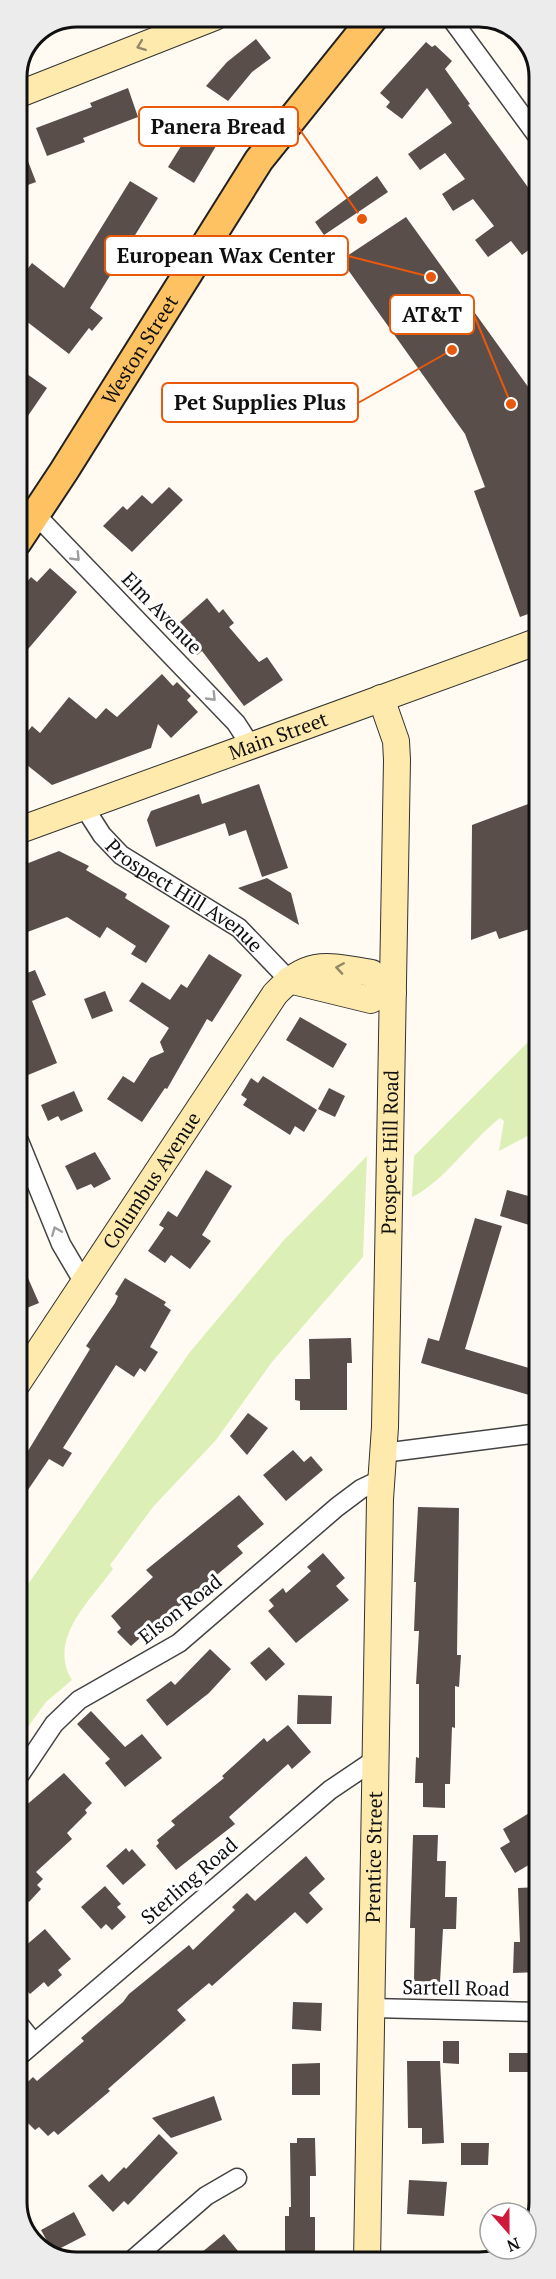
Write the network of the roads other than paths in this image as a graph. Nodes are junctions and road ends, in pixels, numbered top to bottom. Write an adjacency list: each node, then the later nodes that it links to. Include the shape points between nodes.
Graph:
1 (175, 27): 4 (street, one-way to 4)
2 (366, 27): 6 (main road, Weston Street, via 259,160)
3 (457, 27): 5 (street)
4 (27, 89)
5 (529, 125)
6 (36, 515): 7 (main road, Weston Street); 10 (street, Elm Avenue, one-way to 10, via 236,723)
7 (27, 528)
8 (529, 645): 9 (street, Main Street)
9 (381, 698): 10 (street, Main Street); 14 (street, Prospect Hill Road, via 398,753)
10 (251, 746): 11 (street, Main Street)
11 (84, 807): 12 (street, Main Street); 13 (street, Prospect Hill Avenue, via 121,855 239,928)
12 (27, 827)
13 (289, 980): 14 (street, via 307,969 326,965 372,973); 16 (street, Columbus Avenue, via 271,998)
14 (390, 991): 19 (street, Prospect Hill Road)
15 (27, 1161): 16 (street, one-way to 15, via 61,1244)
16 (84, 1283): 17 (street, Columbus Avenue)
17 (27, 1369)
18 (529, 1434): 19 (street)
19 (383, 1453): 20 (street, Prentice Street)
20 (380, 1480): 21 (street, Prentice Street); 22 (street, Elson Road, via 337,1507 179,1643 79,1700 54,1724)
21 (376, 1759): 23 (street, Prentice Street); 26 (street, Sterling Road, via 330,1790)
22 (27, 1764)
23 (371, 2008): 24 (street, Sartell Road); 30 (street, Prentice Street)
24 (529, 2012)
25 (27, 2034): 26 (street)
26 (34, 2043): 27 (street, Sterling Road)
27 (27, 2049)
28 (237, 2178): 29 (street, via 206,2196)
29 (142, 2252)
30 (367, 2252)

